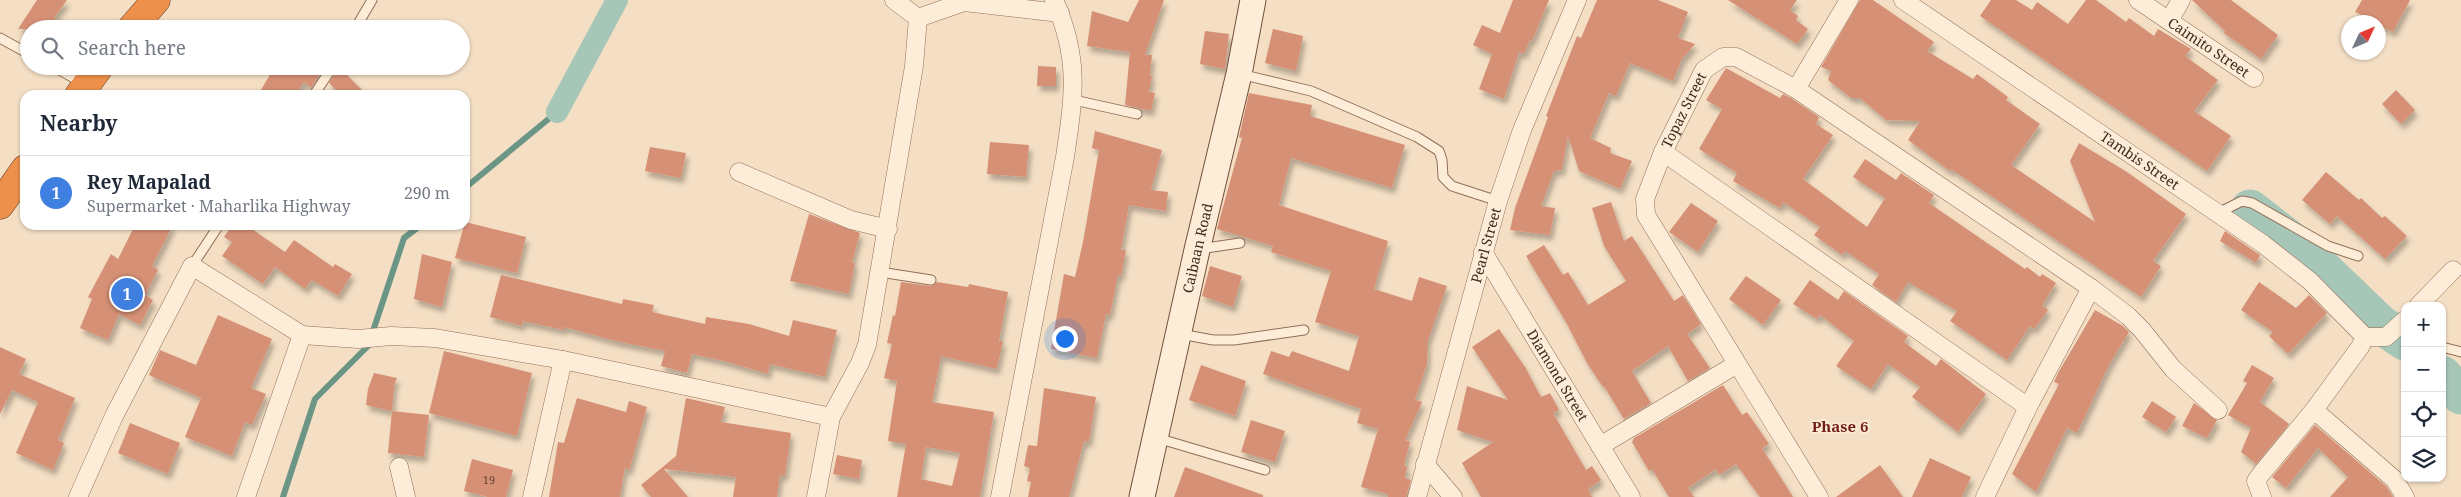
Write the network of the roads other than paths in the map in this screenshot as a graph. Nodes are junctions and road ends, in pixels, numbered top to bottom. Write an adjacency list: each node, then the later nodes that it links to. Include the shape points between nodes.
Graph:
1 (156, 0): 12 (highway)
2 (372, 0): 13 (lane)
3 (894, 0): 11 (street)
4 (1253, 0): 17 (street, Caibaan Road)
5 (1577, 0): 29 (street, Pearl Street, via 1522,130)
6 (1849, 0): 22 (street)
7 (1903, 0): 31 (street, Tambis Street)
8 (2138, 0): 14 (street, Caimito Street)
9 (2181, 0): 14 (street)
10 (1057, 6): 11 (street, via 964,2); 24 (street, via 1065,25 1074,79)
11 (918, 18): 32 (street, via 914,66)
12 (139, 20)
13 (360, 20)
14 (2169, 21): 20 (street, Caimito Street)
15 (0, 38): 16 (lane)
16 (20, 49)
17 (1239, 74): 29 (lane, via 1311,91 1417,137 1439,151 1444,178 1452,186); 35 (street, Caibaan Road)
18 (72, 75): 21 (lane)
19 (327, 75): 23 (lane)
20 (2254, 78)
21 (88, 82)
22 (1796, 89): 26 (street, Topaz Street, via 1736,57 1723,57 1704,70); 42 (street, Topaz Street)
23 (317, 90)
24 (1074, 100): 25 (lane); 67 (street)
25 (1137, 114)
26 (1663, 152): 52 (street, Topaz Street, via 1645,199 1646,215); 53 (street)
27 (739, 172): 32 (street, via 851,220)
28 (20, 176): 30 (highway)
29 (1498, 201): 36 (street, Pearl Street)
30 (0, 205)
31 (2218, 213): 37 (lane, via 2242,201 2252,203 2328,246); 48 (street, Tambis Street, via 2310,281)
32 (888, 229): 40 (street)
33 (216, 230): 38 (lane)
34 (1240, 243): 35 (lane)
35 (1196, 250): 46 (street, Caibaan Road)
36 (1483, 252): 58 (street, Diamond Street); 59 (street, Pearl Street)
37 (2358, 256)
38 (192, 266): 47 (street); 62 (street, via 114,416)
39 (2454, 270): 43 (street)
40 (880, 272): 41 (lane); 56 (street, via 868,345)
41 (931, 280)
42 (2091, 288): 53 (street); 54 (street, Topaz Street, via 2128,316 2173,369)
43 (2422, 302)
44 (2401, 326): 48 (street, via 2386,337)
45 (1304, 330): 46 (lane, via 1234,340)
46 (1178, 334): 57 (street, Caibaan Road)
47 (302, 335): 51 (street, via 358,339 391,336 435,338); 63 (street)
48 (2365, 337): 55 (street)
49 (2446, 348): 50 (lane)
50 (2461, 352)
51 (563, 360): 56 (street); 65 (street)
52 (1737, 364): 58 (street); 72 (street, Topaz Street)
53 (2028, 406): 73 (street)
54 (2218, 410)
55 (2314, 410): 74 (street, via 2256,482); 75 (street, via 2395,480)
56 (831, 417): 66 (street)
57 (1155, 438): 61 (lane); 68 (street, Caibaan Road)
58 (1600, 446): 71 (street, Diamond Street)
59 (1426, 464): 69 (street, Pearl Street); 70 (street)
60 (399, 467): 64 (street)
61 (1265, 470)
62 (78, 497)
63 (246, 497)
64 (406, 497)
65 (532, 497)
66 (816, 497)
67 (1000, 497)
68 (1142, 497)
69 (1417, 497)
70 (1454, 497)
71 (1631, 497)
72 (1819, 497)
73 (1985, 497)
74 (2262, 497)
75 (2405, 497)

